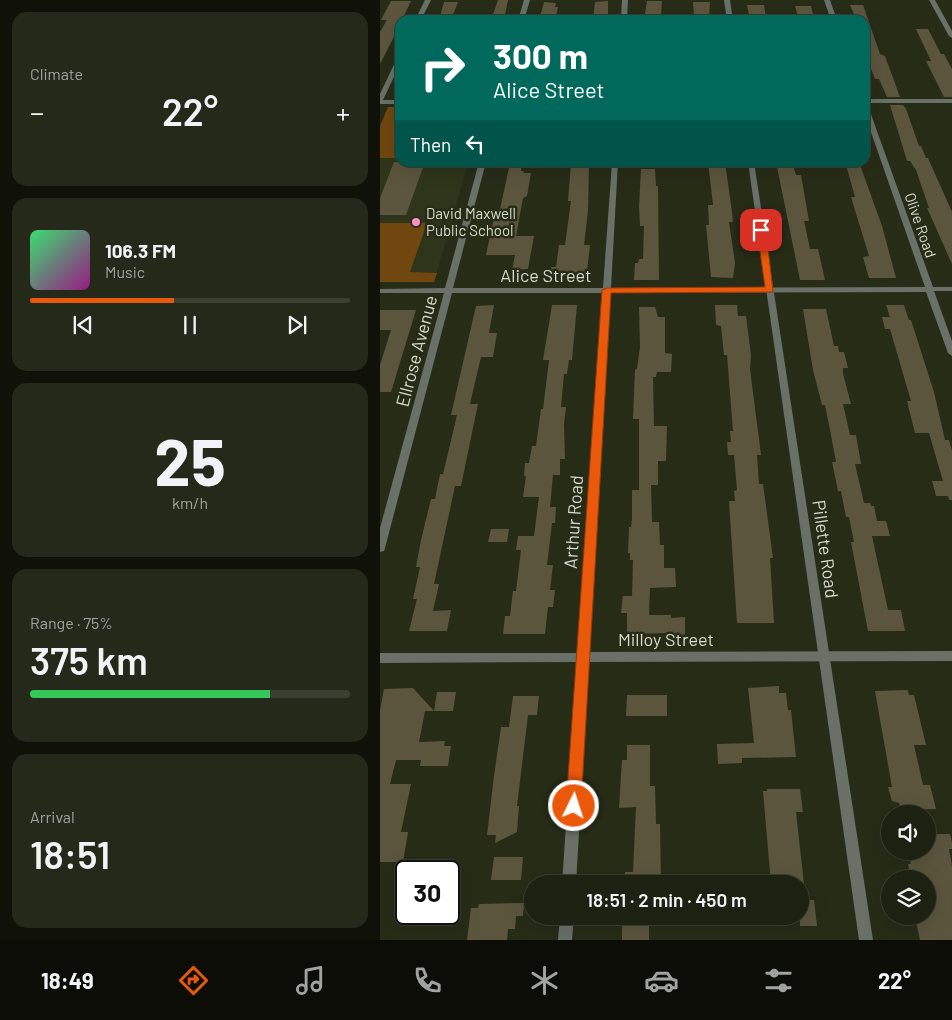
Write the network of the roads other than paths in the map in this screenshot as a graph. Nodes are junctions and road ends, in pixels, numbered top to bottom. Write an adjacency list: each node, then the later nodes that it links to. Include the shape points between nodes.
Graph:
1 (428, 0): 7 (street)
2 (526, 0): 8 (street)
3 (626, 0): 9 (street)
4 (727, 0): 10 (street)
5 (827, 0): 11 (street)
6 (932, 0): 12 (street)
7 (420, 15)
8 (522, 15)
9 (624, 15)
10 (729, 15)
11 (832, 15)
12 (952, 36)
13 (395, 69): 15 (street)
14 (952, 100): 16 (street)
15 (380, 101): 17 (street)
16 (870, 101)
17 (395, 102)
18 (870, 120): 22 (street, Olive Road)
19 (482, 167): 26 (street, Ellrose Avenue)
20 (615, 167): 24 (street, Arthur Road)
21 (752, 167): 25 (street, Pillette Road)
22 (930, 289): 23 (street, Alice Street); 25 (street, Alice Street); 28 (street, Olive Road)
23 (952, 289)
24 (607, 290): 25 (street, Alice Street); 26 (street, Alice Street); 32 (street, Arthur Road)
25 (770, 290): 30 (street, Pillette Road)
26 (449, 291): 27 (street, Alice Street); 29 (street, Ellrose Avenue)
27 (380, 292)
28 (952, 353)
29 (380, 548)
30 (824, 656): 31 (street, Milloy Street); 32 (street, Milloy Street); 37 (street, Pillette Road)
31 (952, 656)
32 (583, 657): 33 (street, Milloy Street); 34 (street, Arthur Road)
33 (380, 658)
34 (570, 875)
35 (566, 925): 36 (street)
36 (565, 940)
37 (866, 940)

